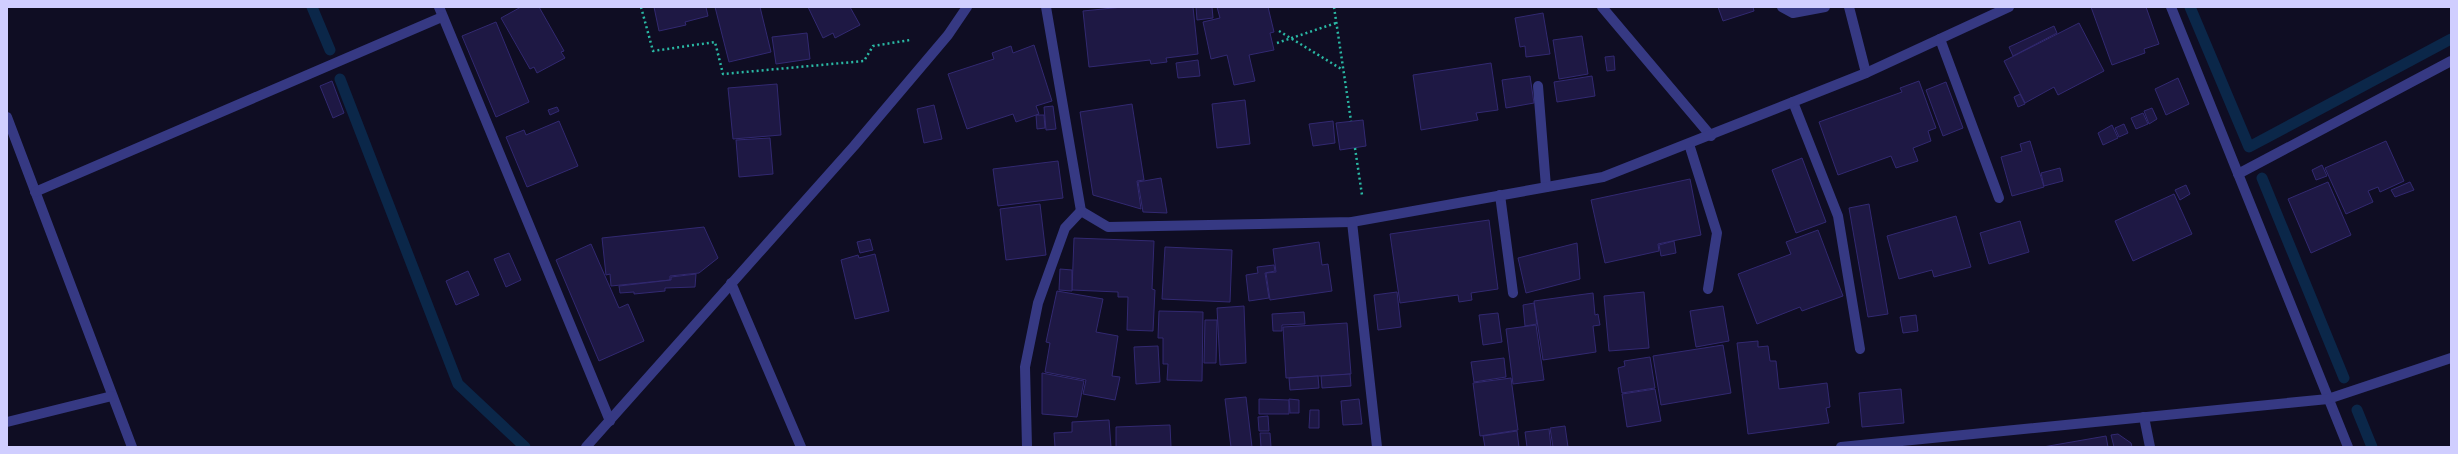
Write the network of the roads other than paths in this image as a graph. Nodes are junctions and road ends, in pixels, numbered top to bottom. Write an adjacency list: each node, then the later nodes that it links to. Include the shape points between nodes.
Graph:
1 (439, 7): 10 (street)
2 (967, 7): 26 (street, via 948,35 854,146)
3 (1046, 7): 24 (street)
4 (1602, 7): 17 (street)
5 (1782, 7): 6 (street, via 1793,13)
6 (1824, 7)
7 (1849, 7): 13 (street)
8 (2009, 7): 11 (street)
9 (2171, 7): 19 (street)
10 (442, 17): 21 (street); 34 (street)
11 (1940, 39): 13 (street); 23 (street)
12 (2451, 61): 19 (street)
13 (1866, 73): 15 (street)
14 (1538, 86): 20 (street)
15 (1793, 102): 17 (street); 29 (street, via 1838,216)
16 (7, 117): 21 (street)
17 (1710, 136): 18 (street)
18 (1689, 144): 20 (street, via 1602,177); 27 (street, via 1717,233)
19 (2238, 174): 32 (street)
20 (1546, 186): 22 (street)
21 (35, 192): 31 (street)
22 (1500, 195): 25 (street); 28 (street)
23 (1999, 198)
24 (1081, 211): 25 (street, via 1108,227); 39 (street, via 1065,228 1038,303 1025,367)
25 (1352, 222): 40 (street)
26 (731, 283): 34 (street); 38 (street)
27 (1708, 288)
28 (1513, 293)
29 (1860, 349)
30 (2451, 358): 32 (street)
31 (112, 396): 35 (street); 36 (street)
32 (2328, 399): 33 (street); 43 (street)
33 (2144, 417): 41 (street); 42 (street)
34 (610, 420): 37 (street)
35 (7, 422)
36 (132, 447)
37 (586, 447)
38 (801, 447)
39 (1027, 447)
40 (1378, 447)
41 (1841, 447)
42 (2150, 447)
43 (2348, 447)

